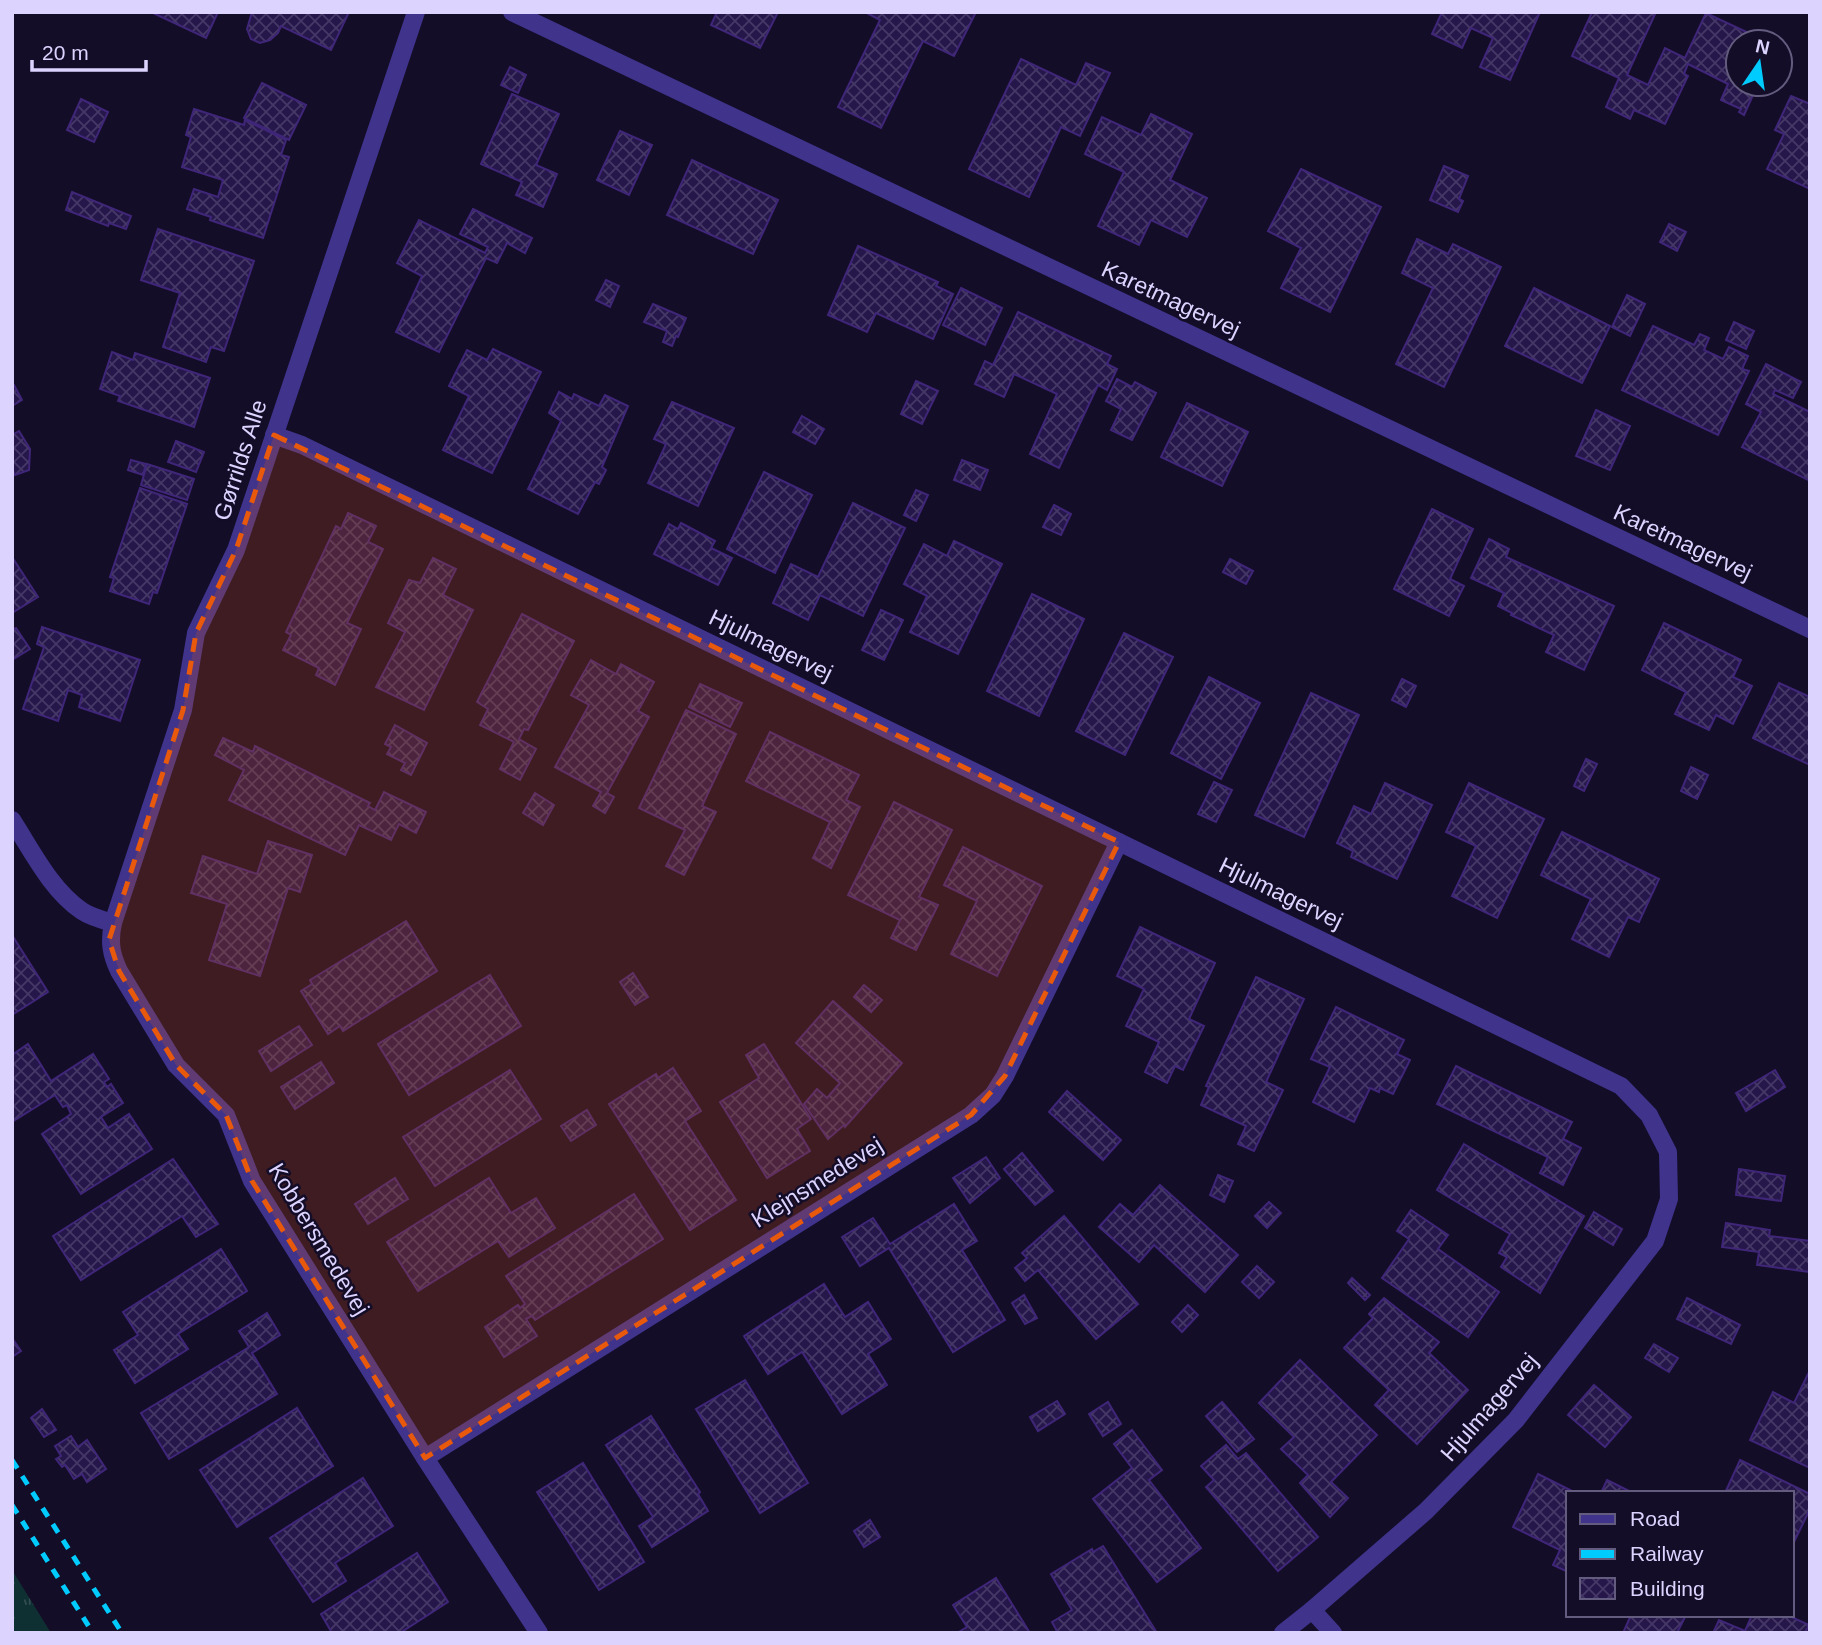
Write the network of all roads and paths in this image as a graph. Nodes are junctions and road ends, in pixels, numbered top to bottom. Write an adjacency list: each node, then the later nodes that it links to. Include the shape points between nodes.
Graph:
1 (416, 12): 3 (street, Gørrilds Alle)
2 (512, 12): 4 (street, Karetmagervej)
3 (274, 435): 6 (street, Hjulmagervej); 7 (street, Gørrilds Alle, via 236,550 196,633 183,710)
4 (1810, 629)
5 (12, 820): 7 (street, via 64,895 84,912)
6 (1119, 842): 8 (street, Klejnsmedevej, via 1005,1076 986,1102); 9 (street, Hjulmagervej, via 1621,1086 1649,1115 1668,1152 1669,1199 1655,1241 1549,1378 1516,1420 1426,1511)
7 (113, 923): 8 (street, Kobbersmedevej, via 109,940 119,971 176,1065 226,1115 252,1181)
8 (425, 1458): 10 (street, Kobbersmedevej)
9 (1312, 1610): 11 (street, Hjulmagervej); 12 (street)
10 (539, 1633)
11 (1283, 1633)
12 (1333, 1633)

